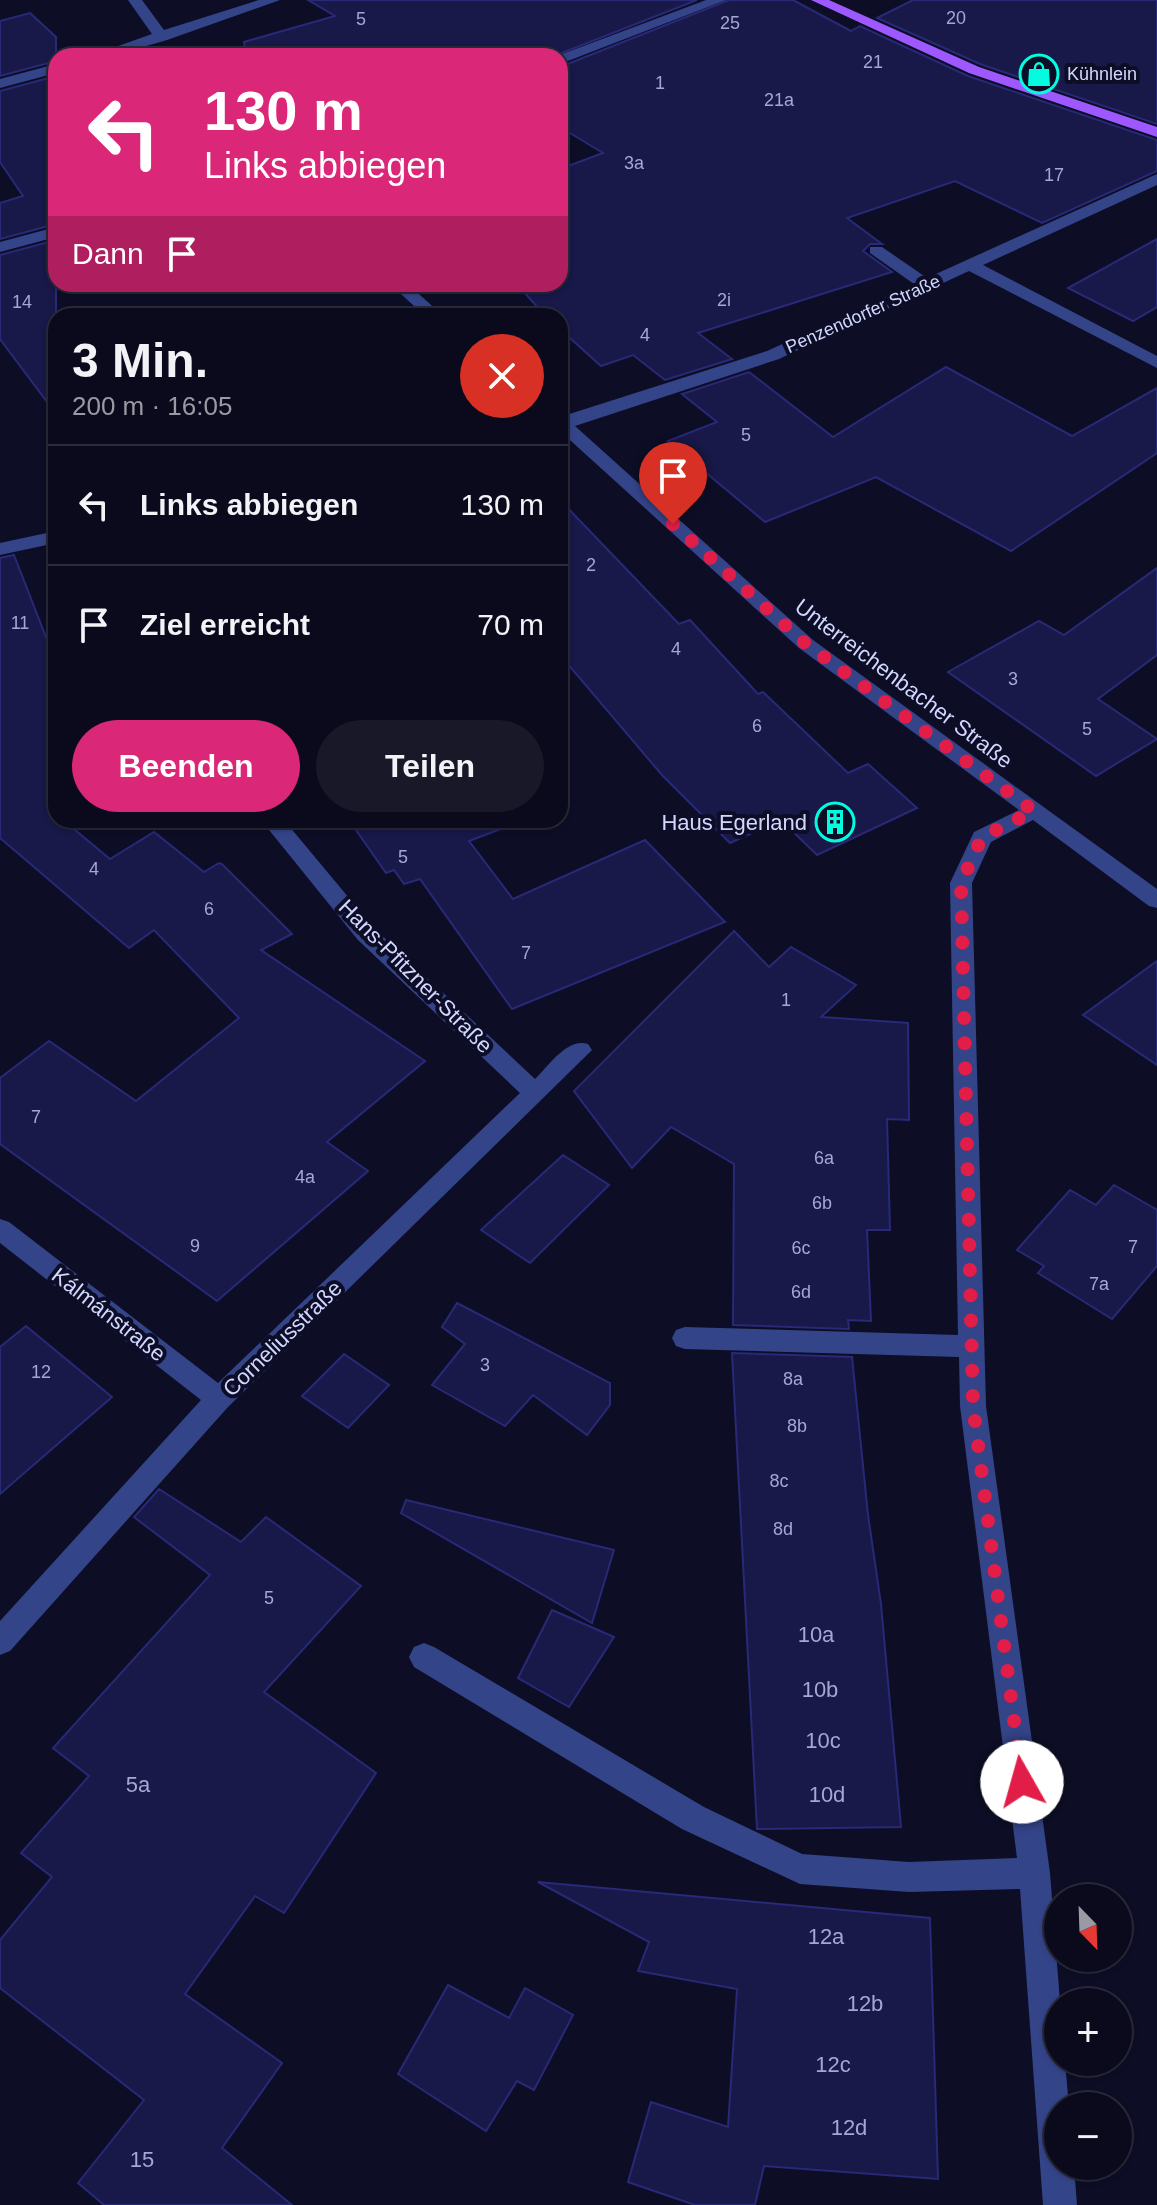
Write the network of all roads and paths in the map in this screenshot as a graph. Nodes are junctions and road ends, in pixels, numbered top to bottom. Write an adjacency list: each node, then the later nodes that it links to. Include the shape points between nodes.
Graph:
1 (135, 0): 5 (street)
2 (273, 0): 5 (street)
3 (719, 0): 7 (street)
4 (818, 0): 10 (main road, via 974,70)
5 (162, 37): 6 (street)
6 (124, 48)
7 (568, 57)
8 (48, 70): 9 (street)
9 (0, 84)
10 (1157, 132)
11 (1157, 179): 15 (street, Penzendorfer Straße)
12 (48, 234): 13 (street)
13 (0, 247)
14 (876, 250): 16 (street)
15 (972, 266): 16 (street, Penzendorfer Straße); 19 (street)
16 (927, 286): 20 (street, Penzendorfer Straße, via 773,355)
17 (407, 292): 18 (street)
18 (426, 308)
19 (1157, 363)
20 (568, 422)
21 (568, 430): 24 (street, Unterreichenbacher Straße, via 806,644)
22 (48, 539): 23 (street)
23 (0, 549)
24 (1034, 811): 26 (street, Unterreichenbacher Straße); 31 (street, via 982,837 961,883)
25 (279, 828): 28 (street, Hans-Pfitzner-Straße, via 366,934)
26 (1157, 900)
27 (580, 1050): 28 (street, Corneliusstraße)
28 (534, 1092): 32 (street, Corneliusstraße)
29 (0, 1229): 32 (street, Kálmánstraße)
30 (685, 1338): 31 (street)
31 (971, 1346): 35 (street, via 973,1406)
32 (219, 1399): 33 (street, Corneliusstraße)
33 (0, 1642)
34 (424, 1657): 35 (street, via 693,1818 800,1869 909,1877)
35 (1034, 1873): 36 (street)
36 (1060, 2205)

